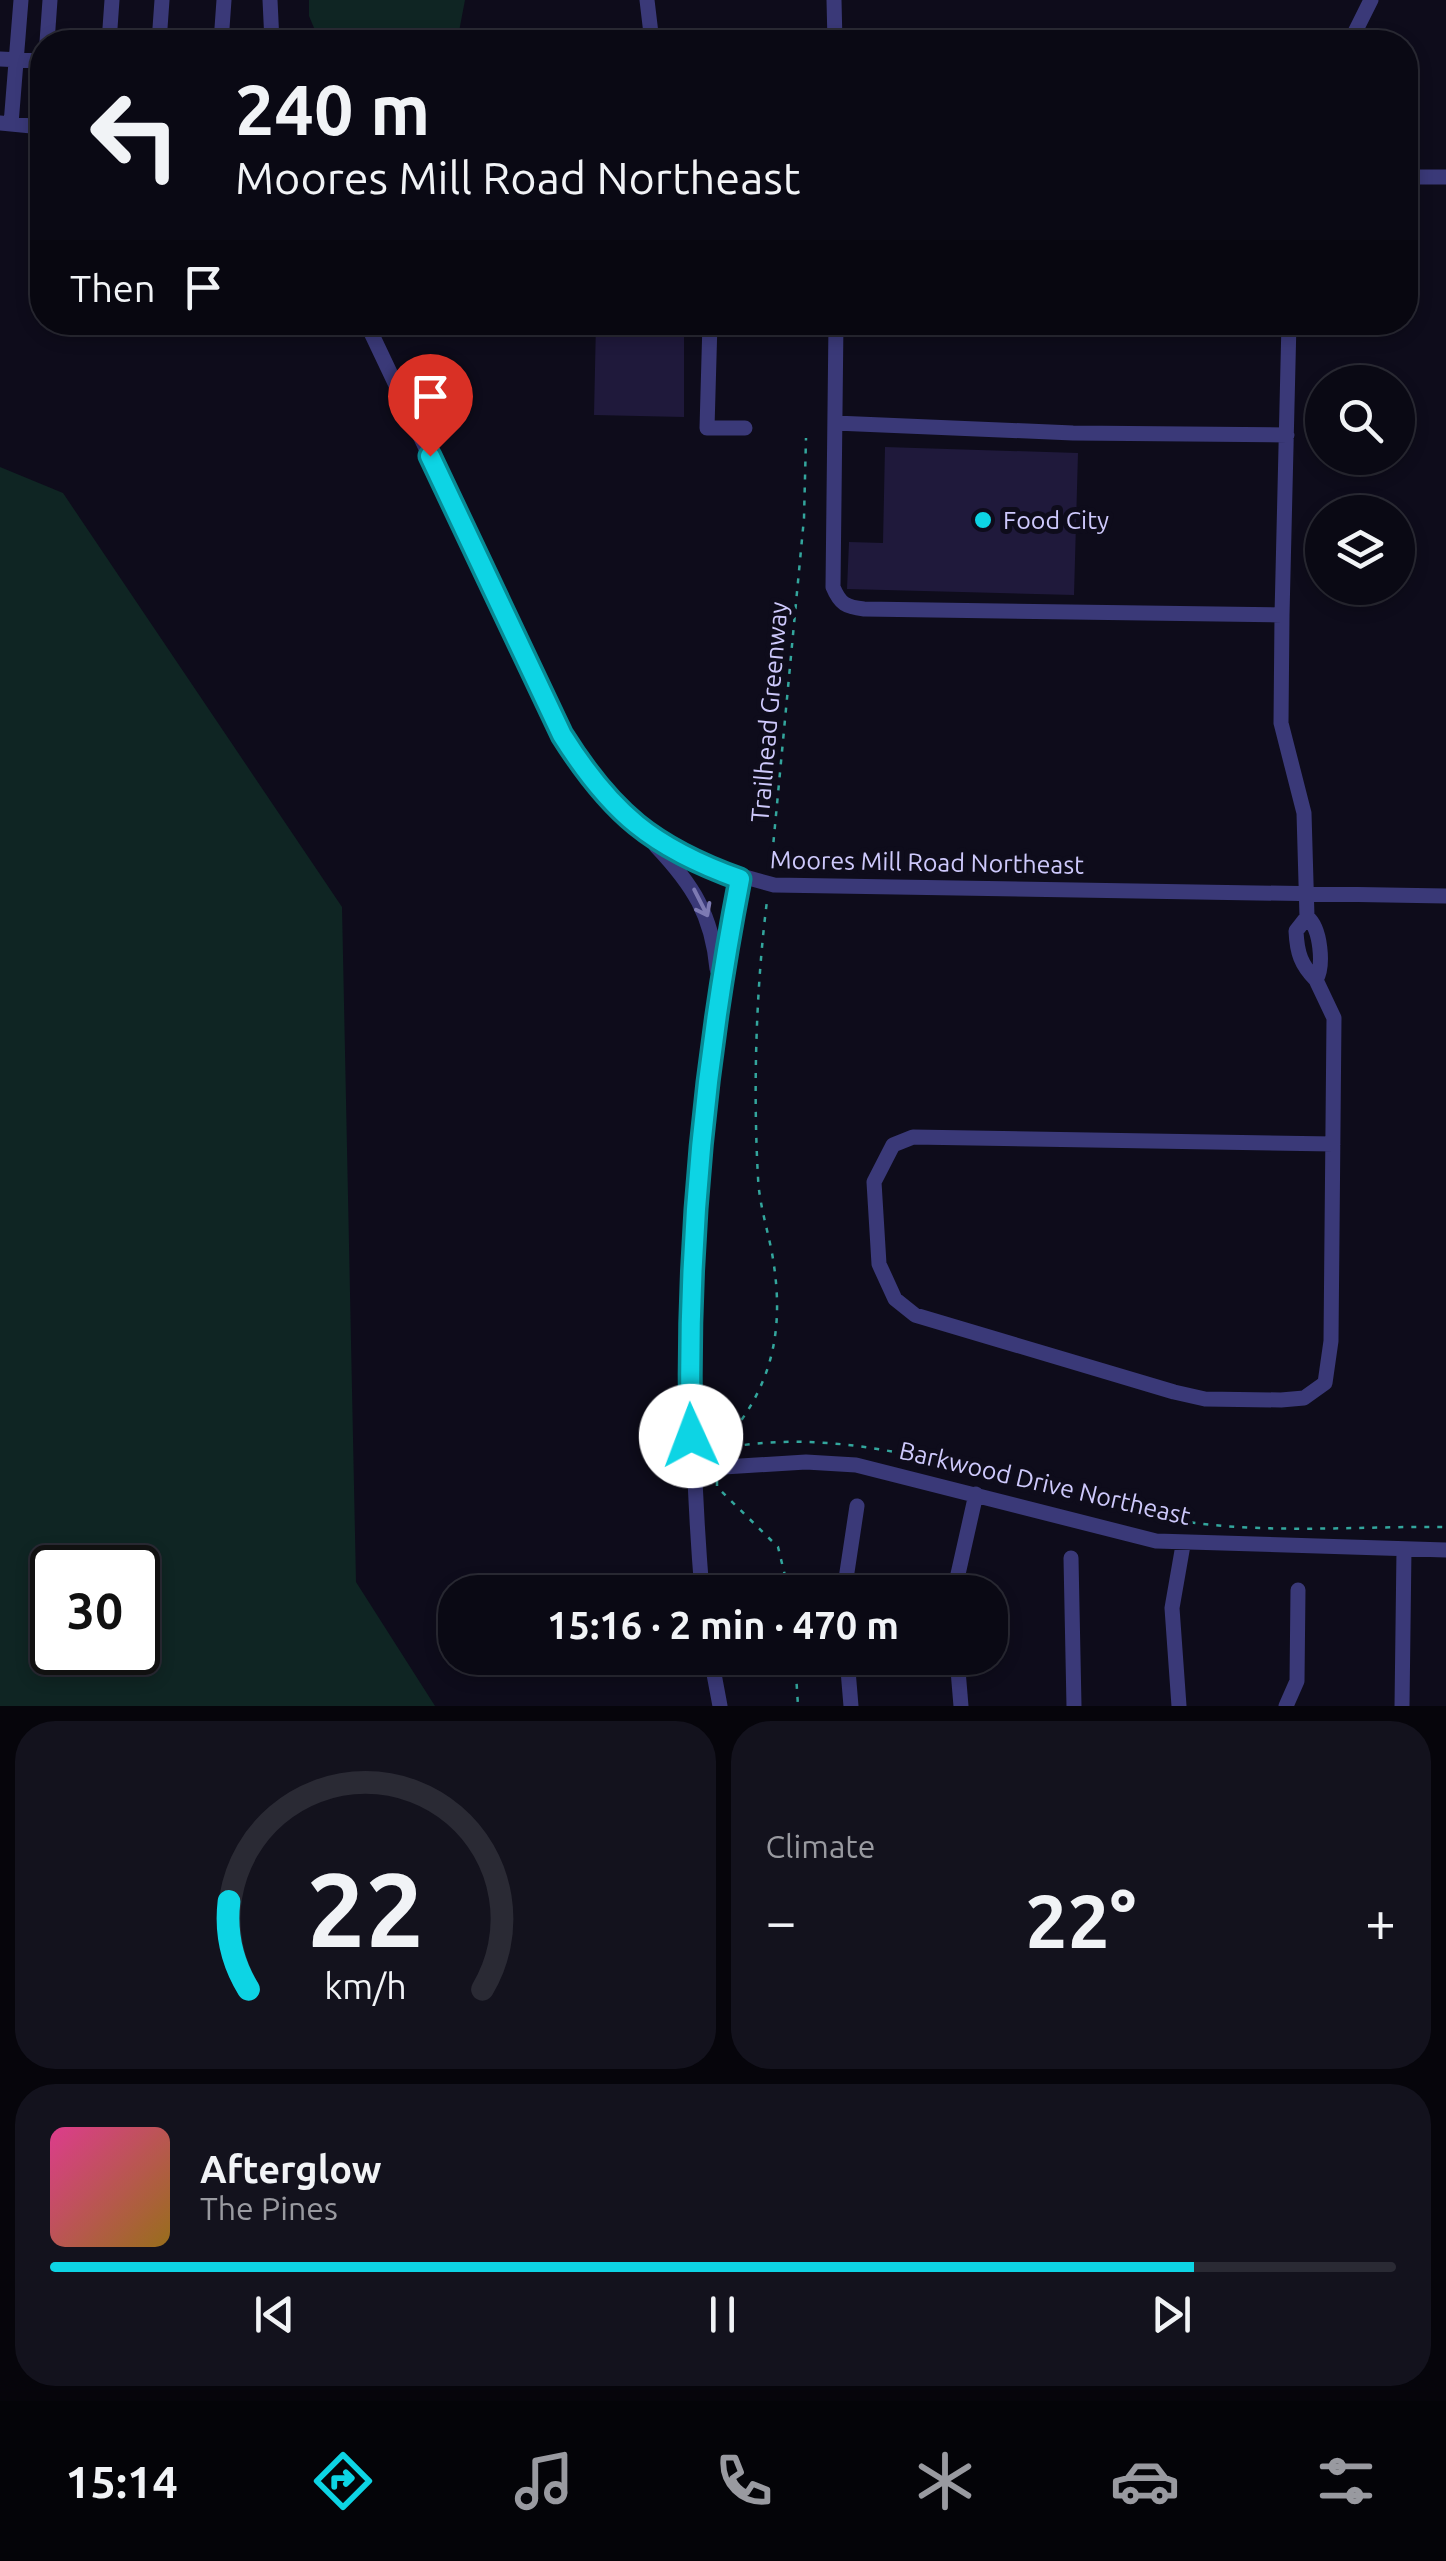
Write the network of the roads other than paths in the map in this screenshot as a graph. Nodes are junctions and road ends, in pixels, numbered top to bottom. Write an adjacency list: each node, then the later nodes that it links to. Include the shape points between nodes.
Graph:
1 (22, 0): 18 (street)
2 (50, 0): 10 (street)
3 (112, 0): 11 (street)
4 (162, 0): 12 (street)
5 (224, 0): 13 (street)
6 (270, 0): 14 (street)
7 (648, 0): 15 (street)
8 (834, 0): 16 (street)
9 (1371, 0): 17 (street)
10 (47, 30)
11 (110, 30)
12 (160, 30)
13 (222, 30)
14 (271, 30)
15 (651, 30)
16 (835, 30)
17 (1356, 30)
18 (8, 60): 19 (street)
19 (5, 124): 20 (street)
20 (30, 127)
21 (1418, 177): 22 (street)
22 (1446, 177)
23 (372, 335): 31 (street, Moores Mill Road Northeast, via 562,735 607,800)
24 (710, 335): 28 (street, via 707,428)
25 (836, 335): 27 (street)
26 (1289, 335): 29 (street)
27 (835, 424): 29 (street); 30 (street, via 833,587 846,607)
28 (745, 428)
29 (1286, 435): 30 (street)
30 (1282, 615): 33 (street, via 1281,724 1304,813)
31 (646, 836): 32 (street, Moores Mill Road Northeast); 35 (street, one-way to 35, via 702,902 714,938)
32 (740, 879): 33 (street, Moores Mill Road Northeast); 35 (street)
33 (1307, 894): 34 (street, Moores Mill Road Northeast); 36 (street, via 1297,948 1334,1018)
34 (1446, 896)
35 (718, 987): 37 (street, via 693,1230)
36 (1332, 1144): 36 (street, via 1330,1364 1325,1383 1304,1398 1205,1400 1174,1392 914,1314 883,1281 874,1182 894,1145 913,1137)
37 (692, 1469): 38 (street, Barkwood Drive Northeast, via 856,1464); 44 (street)
38 (976, 1494): 40 (street, Barkwood Drive Northeast); 46 (street)
39 (856, 1506): 45 (street)
40 (1183, 1544): 41 (street, Barkwood Drive Northeast); 55 (street, via 1172,1608)
41 (1404, 1549): 42 (street, Barkwood Drive Northeast); 57 (street)
42 (1446, 1550)
43 (1071, 1558): 54 (street)
44 (701, 1575)
45 (846, 1575)
46 (958, 1575)
47 (1298, 1590): 56 (street, via 1297,1682)
48 (714, 1675): 51 (street)
49 (848, 1675): 52 (street)
50 (959, 1675): 53 (street)
51 (720, 1706)
52 (851, 1706)
53 (961, 1706)
54 (1074, 1706)
55 (1179, 1706)
56 (1286, 1706)
57 (1402, 1706)

